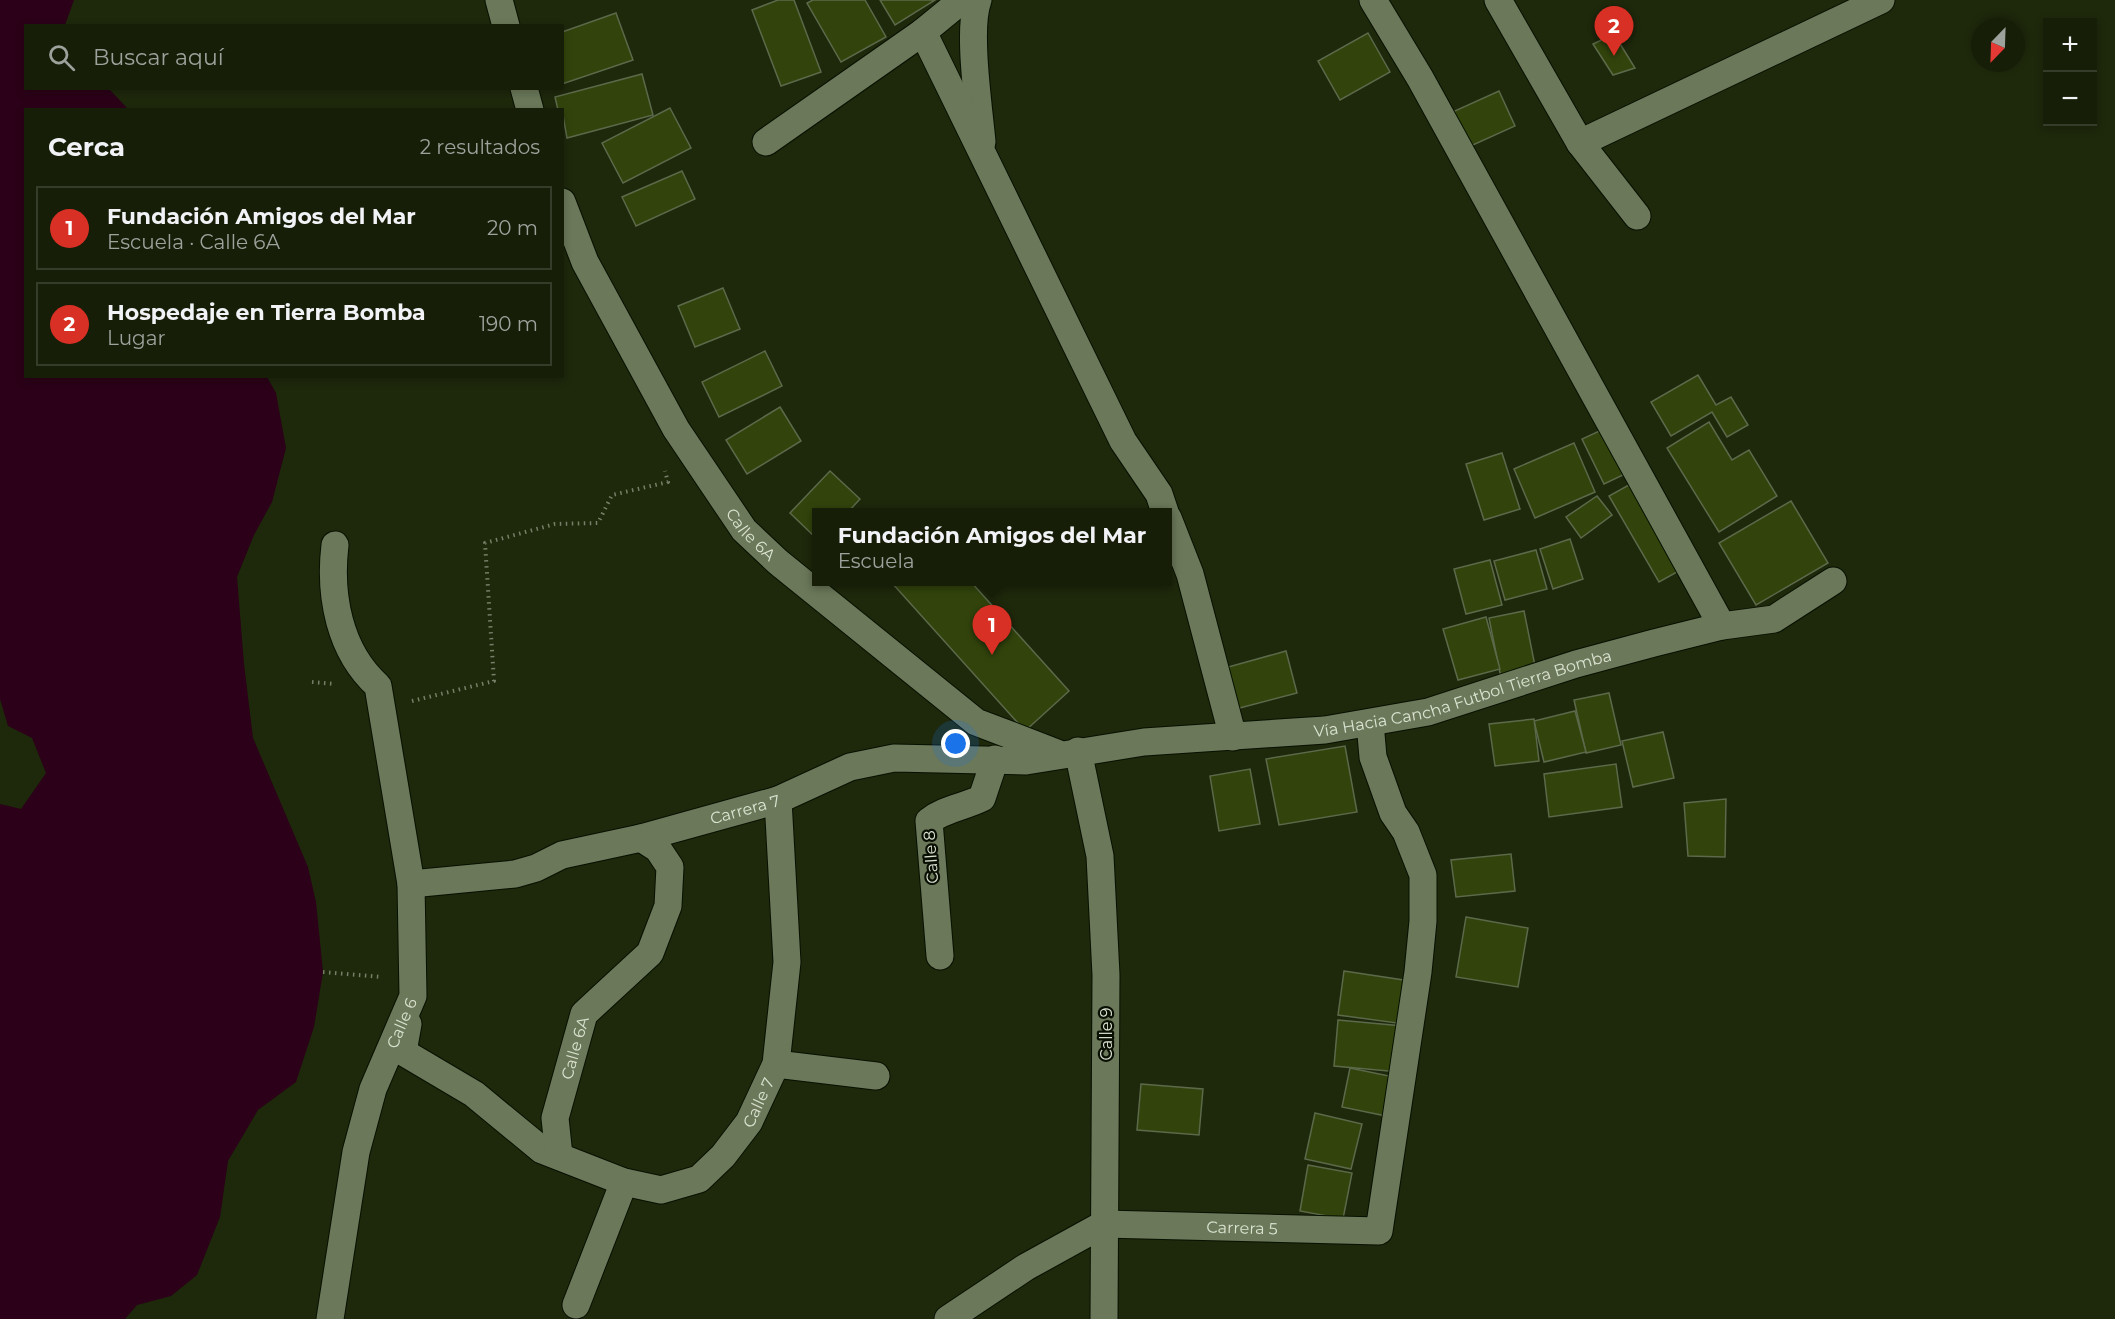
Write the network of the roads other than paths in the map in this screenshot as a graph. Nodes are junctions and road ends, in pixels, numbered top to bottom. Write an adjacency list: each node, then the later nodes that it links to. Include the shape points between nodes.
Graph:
1 (499, 0): 7 (street)
2 (962, 0): 8 (street)
3 (978, 0): 13 (street, via 974,34)
4 (1498, 0): 12 (street)
5 (1881, 0): 12 (street)
6 (1382, 3): 20 (street)
7 (505, 24)
8 (923, 32): 11 (street); 13 (street)
9 (525, 90): 10 (street)
10 (529, 108)
11 (766, 142)
12 (1580, 142): 15 (street)
13 (983, 158): 16 (street, via 1123,441 1159,494)
14 (564, 207): 23 (street, Calle 6A, via 585,262 676,429 744,530 975,722 1034,746)
15 (1637, 216)
16 (1163, 508)
17 (1172, 530): 22 (street, via 1190,574)
18 (335, 545): 27 (street, Calle 6, via 334,602 354,658 378,686)
19 (1833, 580): 20 (street, Vía Hacia Cancha Futbol Tierra Bomba, via 1774,619)
20 (1722, 626): 21 (street, Vía Hacia Cancha Futbol Tierra Bomba, via 1575,664 1428,712)
21 (1370, 723): 22 (street, Vía Hacia Cancha Futbol Tierra Bomba); 34 (street, Carrera 5, via 1373,757 1393,813 1406,832 1423,886 1418,972 1378,1231)
22 (1233, 737): 23 (street, Vía Hacia Cancha Futbol Tierra Bomba, via 1144,742)
23 (1069, 752): 24 (street, Carrera 7, via 1026,761); 34 (street, Calle 9, via 1100,856 1106,975)
24 (995, 759): 25 (street, Carrera 7, via 894,758 850,766); 28 (street, Calle 8, via 982,798 939,813 929,821)
25 (778, 800): 26 (street, Carrera 7); 30 (street, Calle 7, via 788,962)
26 (641, 838): 27 (street, Carrera 7, via 562,855 515,874); 32 (street, Calle 6A, via 658,849 670,867 668,906 650,953 585,1014 555,1118)
27 (411, 884): 29 (street, Calle 6)
28 (940, 956)
29 (413, 988): 32 (street, Calle 7, via 403,1052 474,1094 535,1145); 36 (street, Calle 6, via 373,1089 359,1142)
30 (776, 1064): 31 (street); 33 (street, Calle 7, via 749,1122 699,1179 661,1190)
31 (876, 1076)
32 (560, 1156): 33 (street, Calle 7)
33 (624, 1182): 35 (street)
34 (1104, 1224): 37 (street, via 1026,1267); 38 (street, Calle 9)
35 (576, 1305)
36 (330, 1319)
37 (948, 1319)
38 (1104, 1319)

